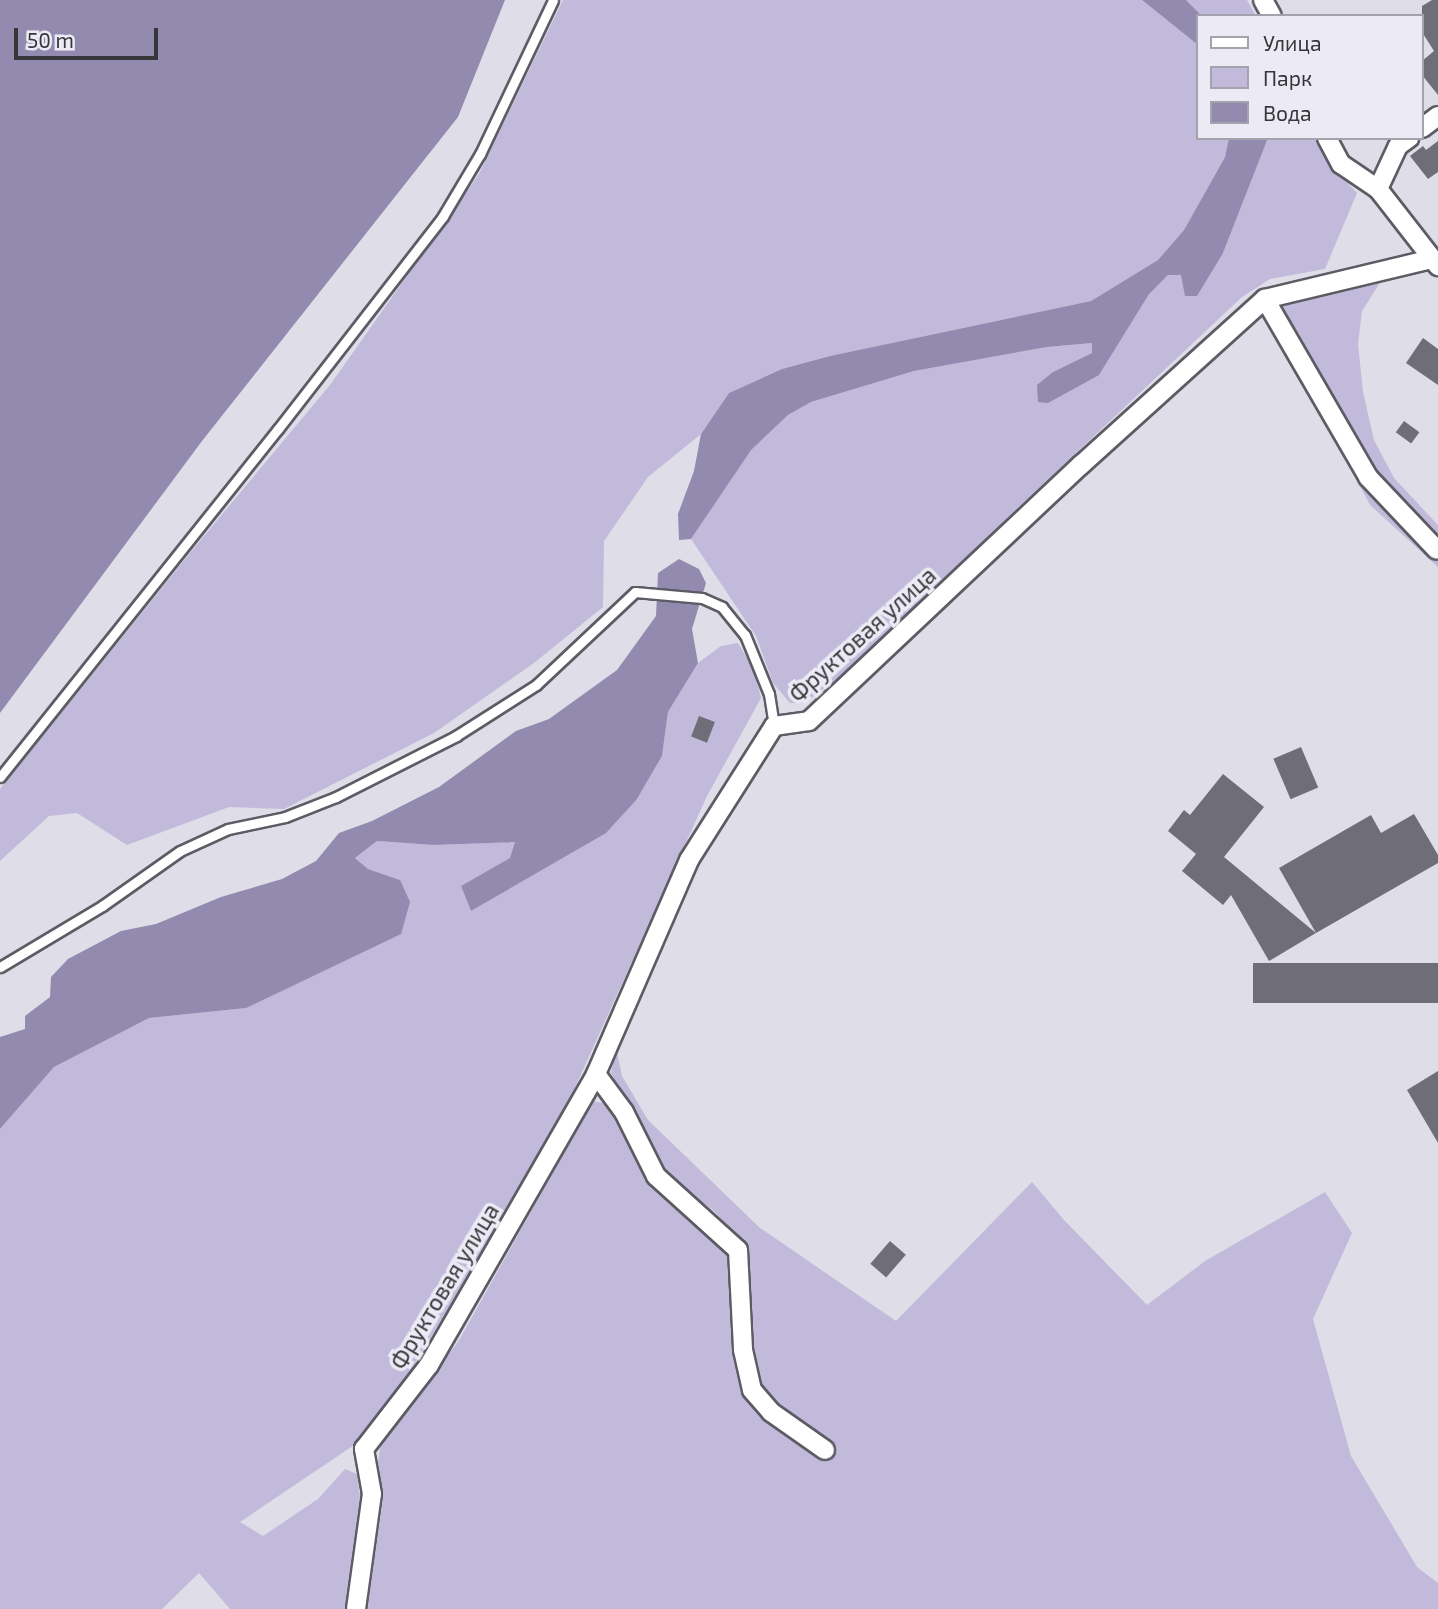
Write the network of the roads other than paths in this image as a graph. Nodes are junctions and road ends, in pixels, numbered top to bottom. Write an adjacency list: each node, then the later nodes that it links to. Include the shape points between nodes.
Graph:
1 (553, 0): 9 (lane, via 480,154 443,216)
2 (1328, 140): 4 (street, via 1340,164)
3 (1406, 140): 4 (street, via 1398,146)
4 (1378, 189): 5 (street)
5 (1435, 262): 6 (street, Фруктовая улица)
6 (1265, 299): 7 (street, via 1368,477); 8 (street, Фруктовая улица, via 809,721)
7 (1437, 550)
8 (774, 726): 10 (lane, via 769,694 745,635 722,607 702,598 635,592 536,685 456,736 336,797 285,817 228,829 180,851 102,906); 11 (street, Фруктовая улица, via 689,860)
9 (0, 777)
10 (0, 967)
11 (596, 1074): 12 (street, via 624,1111 656,1176 738,1250 743,1350 752,1390 771,1412); 13 (street, Фруктовая улица, via 429,1365 364,1448 372,1494)
12 (825, 1450)
13 (356, 1609)

